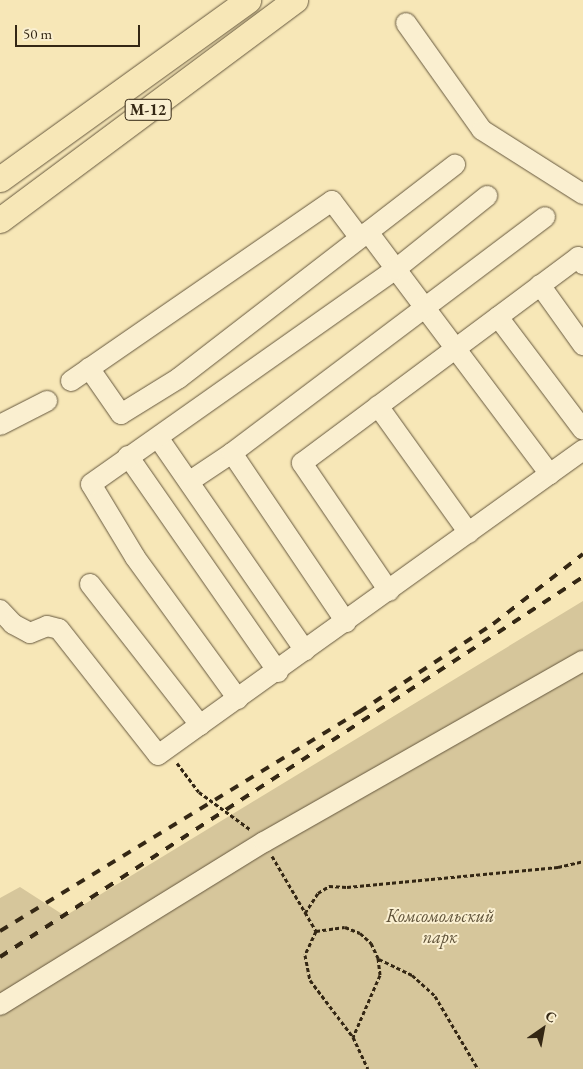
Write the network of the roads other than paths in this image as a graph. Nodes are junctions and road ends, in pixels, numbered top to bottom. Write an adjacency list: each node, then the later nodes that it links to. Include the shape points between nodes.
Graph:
1 (248, 0): 5 (main road, М-12)
2 (295, 0): 9 (main road, М-12)
3 (406, 23): 6 (lane, via 482,130 551,177)
4 (455, 165): 10 (lane)
5 (0, 179)
6 (583, 194)
7 (487, 196): 12 (lane)
8 (545, 216): 14 (lane)
9 (0, 220)
10 (364, 235): 12 (lane); 18 (lane, via 332,201); 18 (lane, via 179,378 121,414)
11 (583, 264): 13 (lane, via 578,257)
12 (396, 269): 14 (lane); 24 (lane)
13 (540, 285): 15 (lane); 16 (lane)
14 (426, 308): 17 (lane); 26 (lane)
15 (498, 317): 17 (lane); 23 (lane)
16 (583, 346)
17 (456, 348): 21 (lane); 28 (lane)
18 (89, 368): 19 (lane)
19 (71, 381)
20 (47, 401): 22 (lane)
21 (378, 406): 30 (lane); 32 (lane, via 302,463)
22 (0, 425)
23 (583, 430)
24 (159, 438): 27 (lane); 29 (lane)
25 (583, 450): 28 (lane)
26 (232, 453): 29 (lane); 34 (lane)
27 (128, 456): 37 (lane); 38 (lane, via 92,484 135,557)
28 (550, 474): 30 (lane)
29 (190, 481): 35 (lane)
30 (469, 533): 32 (lane)
31 (90, 584): 39 (lane)
32 (388, 591): 34 (lane)
33 (0, 610): 39 (lane, via 13,624 30,633 47,626 59,629 158,755)
34 (346, 622): 35 (lane)
35 (305, 651): 37 (lane)
36 (583, 661): 40 (lane, via 264,842)
37 (278, 672): 38 (lane)
38 (238, 699): 39 (lane)
39 (200, 725)
40 (0, 1005)

